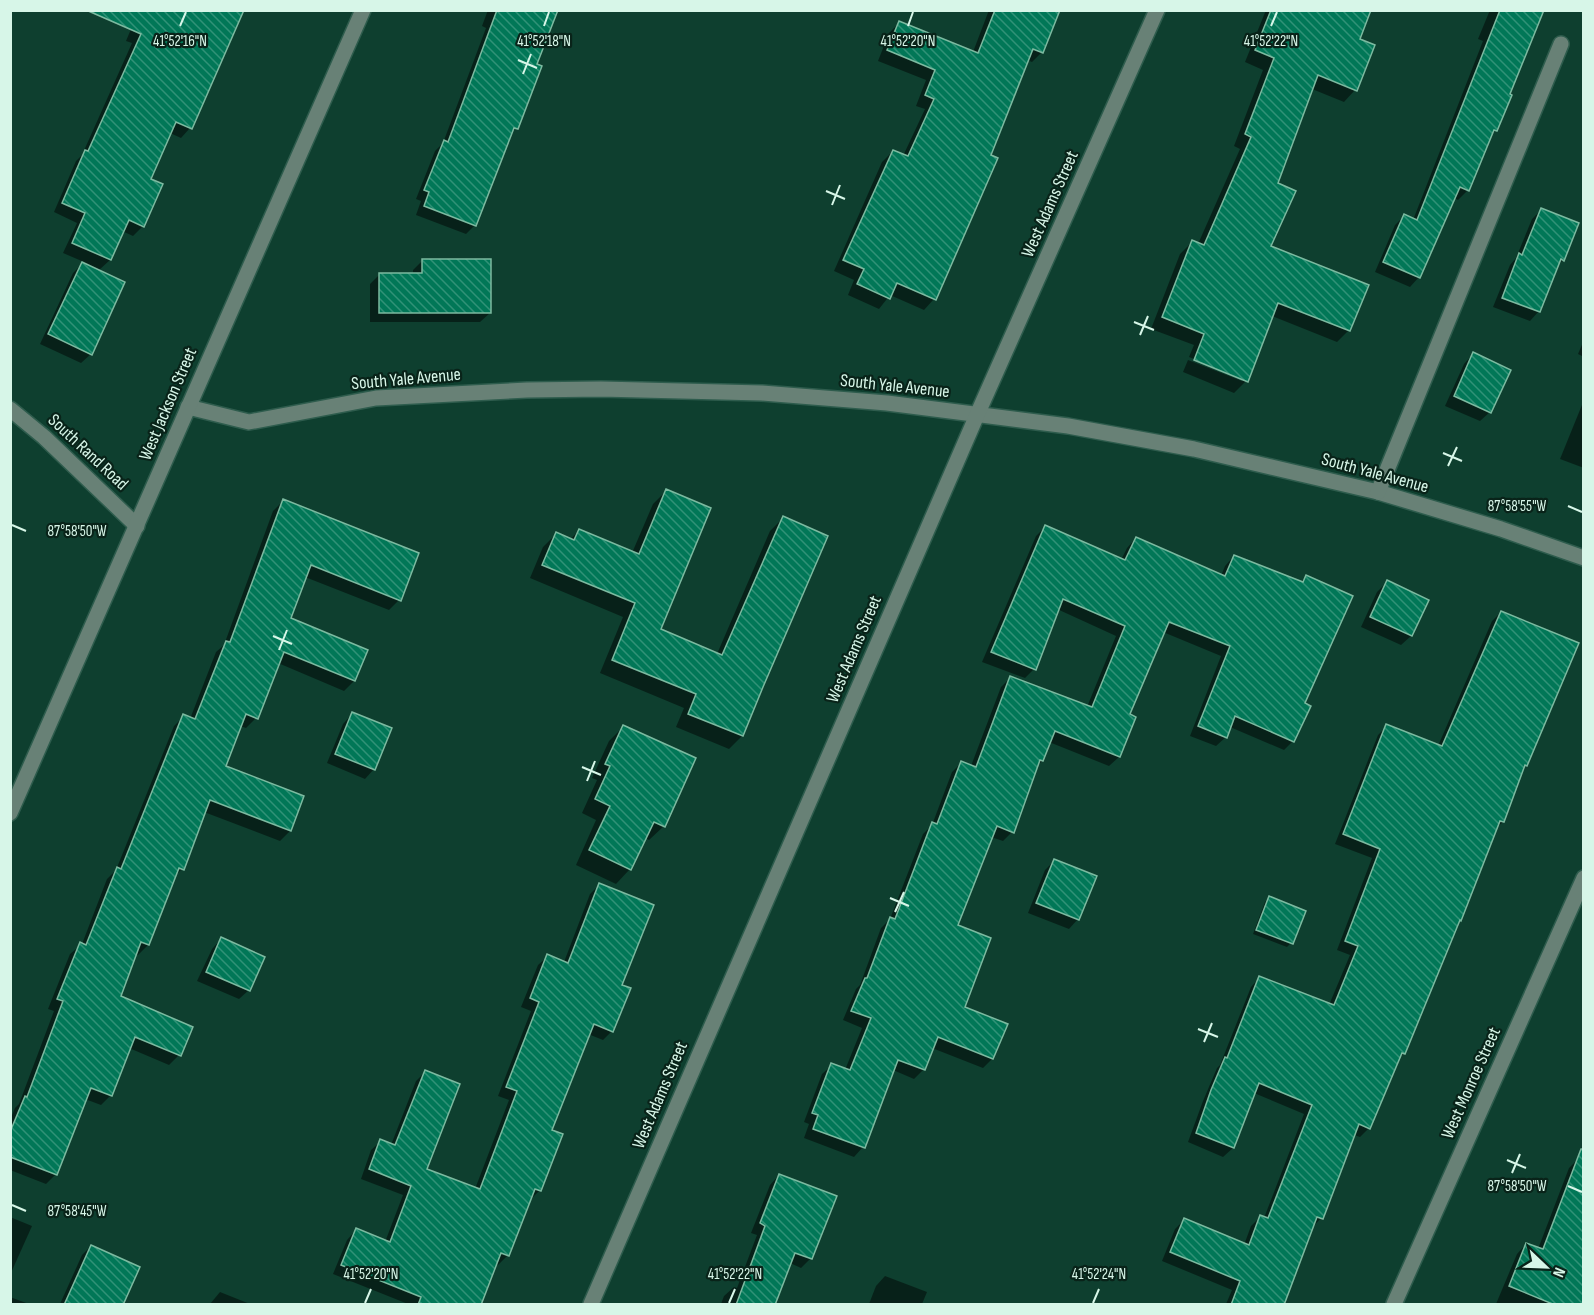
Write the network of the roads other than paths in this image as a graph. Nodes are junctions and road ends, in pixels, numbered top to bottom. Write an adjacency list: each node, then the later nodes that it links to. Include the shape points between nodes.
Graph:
1 (363, 10): 4 (street, West Jackson Street)
2 (1157, 10): 6 (street, West Adams Street)
3 (1561, 44): 7 (street)
4 (188, 407): 6 (street, South Yale Avenue, via 249,422 376,398 601,389 762,393); 8 (street, West Jackson Street)
5 (10, 409): 8 (street, South Rand Road)
6 (977, 415): 7 (street, South Yale Avenue, via 1068,426 1194,449); 12 (street, West Adams Street)
7 (1377, 492): 9 (street, South Yale Avenue)
8 (137, 526): 10 (street, West Jackson Street)
9 (1584, 558)
10 (10, 813)
11 (1584, 878): 13 (street, West Monroe Street)
12 (591, 1305)
13 (1394, 1305)

